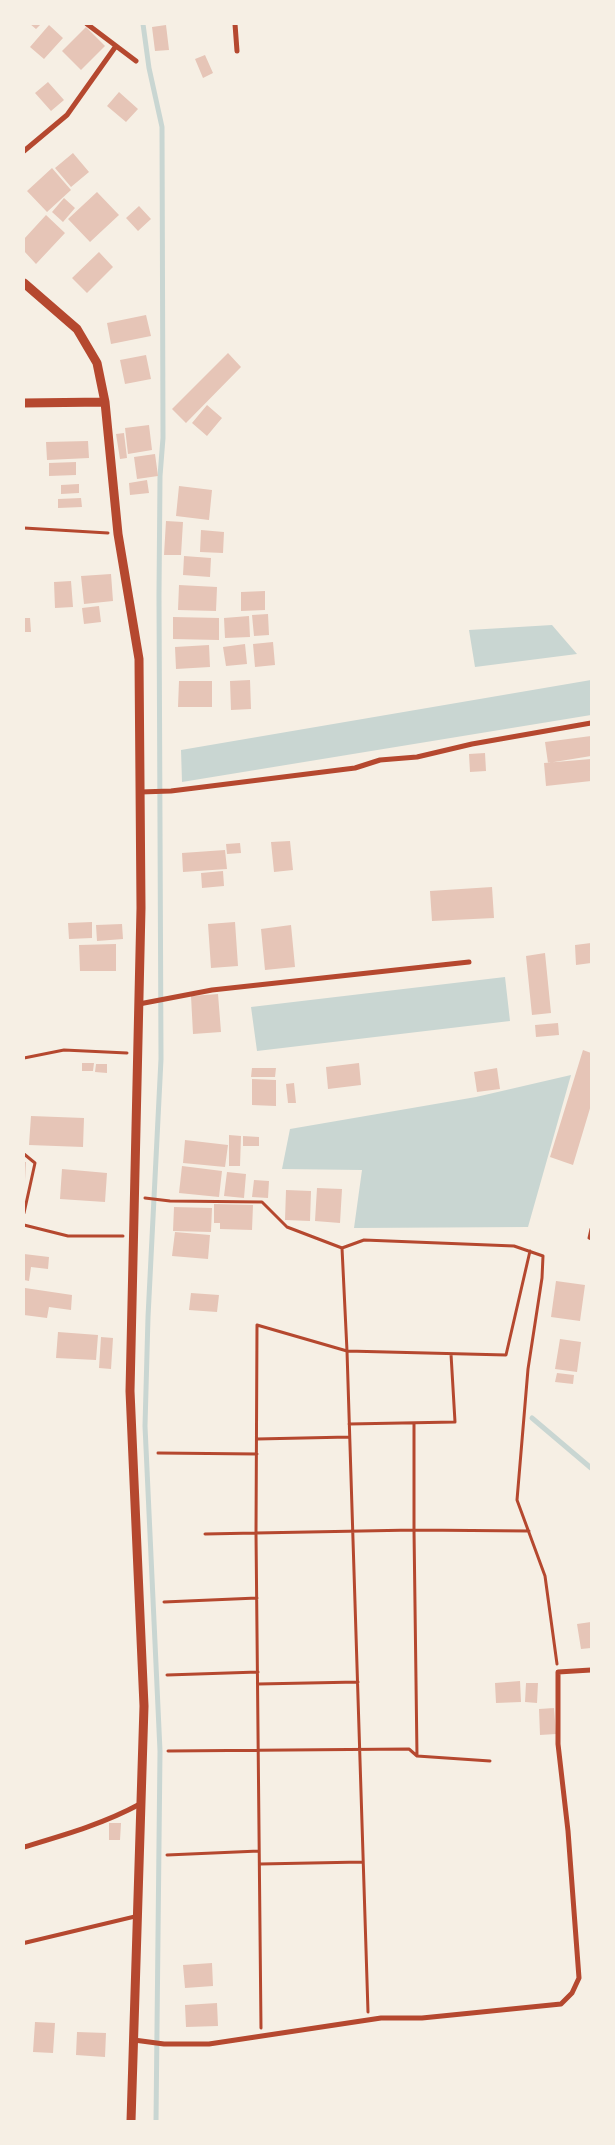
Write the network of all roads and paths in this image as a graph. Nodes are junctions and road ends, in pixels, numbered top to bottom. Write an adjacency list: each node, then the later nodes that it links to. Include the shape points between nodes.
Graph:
1 (87, 24): 3 (street)
2 (235, 24): 4 (street)
3 (116, 46): 5 (street); 6 (street, via 67,115)
4 (237, 51)
5 (136, 61)
6 (24, 151)
7 (24, 282): 8 (street, via 77,329 98,363)
8 (105, 402): 9 (street); 11 (street)
9 (24, 403)
10 (24, 528): 11 (path)
11 (118, 534): 13 (street, via 139,659)
12 (591, 723): 13 (street, via 380,760 354,768)
13 (140, 792): 15 (street, via 142,908)
14 (469, 962): 15 (street, via 212,990)
15 (139, 1004): 16 (street)
16 (138, 1053): 17 (path, via 64,1050); 23 (street)
17 (24, 1058)
18 (24, 1154): 20 (path, via 35,1163)
19 (136, 1197): 25 (path, via 170,1201 262,1202 286,1227)
20 (24, 1212)
21 (24, 1225): 23 (path, via 68,1236)
22 (591, 1230): 24 (path)
23 (134, 1236): 53 (street, via 130,1390 144,1706)
24 (591, 1239)
25 (342, 1248): 26 (path, via 364,1240 514,1246); 27 (path)
26 (530, 1251): 28 (path, via 506,1355); 37 (path, via 543,1256 528,1369 518,1500)
27 (347, 1351): 28 (path); 30 (path); 32 (path, via 257,1325)
28 (452, 1354): 29 (path, via 455,1422)
29 (414, 1423): 30 (path); 35 (path)
30 (349, 1424): 31 (path)
31 (349, 1437): 32 (path); 36 (path)
32 (257, 1439): 34 (path)
33 (158, 1453): 34 (path)
34 (257, 1454): 38 (path)
35 (414, 1530): 36 (path); 37 (path); 51 (path)
36 (352, 1531): 38 (path); 46 (path)
37 (529, 1531): 44 (path, via 545,1576)
38 (256, 1533): 39 (path); 40 (path)
39 (204, 1534)
40 (257, 1598): 41 (path); 43 (path)
41 (164, 1602)
42 (591, 1670): 44 (street)
43 (258, 1672): 45 (path); 47 (path)
44 (558, 1672): 61 (street, via 558,1744 579,1978 572,1993 561,2004)
45 (167, 1675)
46 (358, 1682): 47 (path); 48 (path)
47 (258, 1684): 50 (path)
48 (359, 1749): 50 (path); 51 (path, via 409,1749); 57 (path)
49 (168, 1751): 50 (path)
50 (258, 1751): 55 (path)
51 (417, 1756): 52 (path)
52 (490, 1761)
53 (140, 1804): 54 (street, via 83,1829); 59 (street)
54 (24, 1847)
55 (259, 1851): 56 (path); 58 (path)
56 (167, 1855)
57 (362, 1862): 58 (path); 61 (path)
58 (260, 1864): 62 (path)
59 (137, 1916): 60 (lane); 63 (street)
60 (24, 1943)
61 (368, 2020): 62 (street)
62 (261, 2037): 63 (street, via 209,2044)
63 (134, 2040): 64 (street)
64 (132, 2121)

